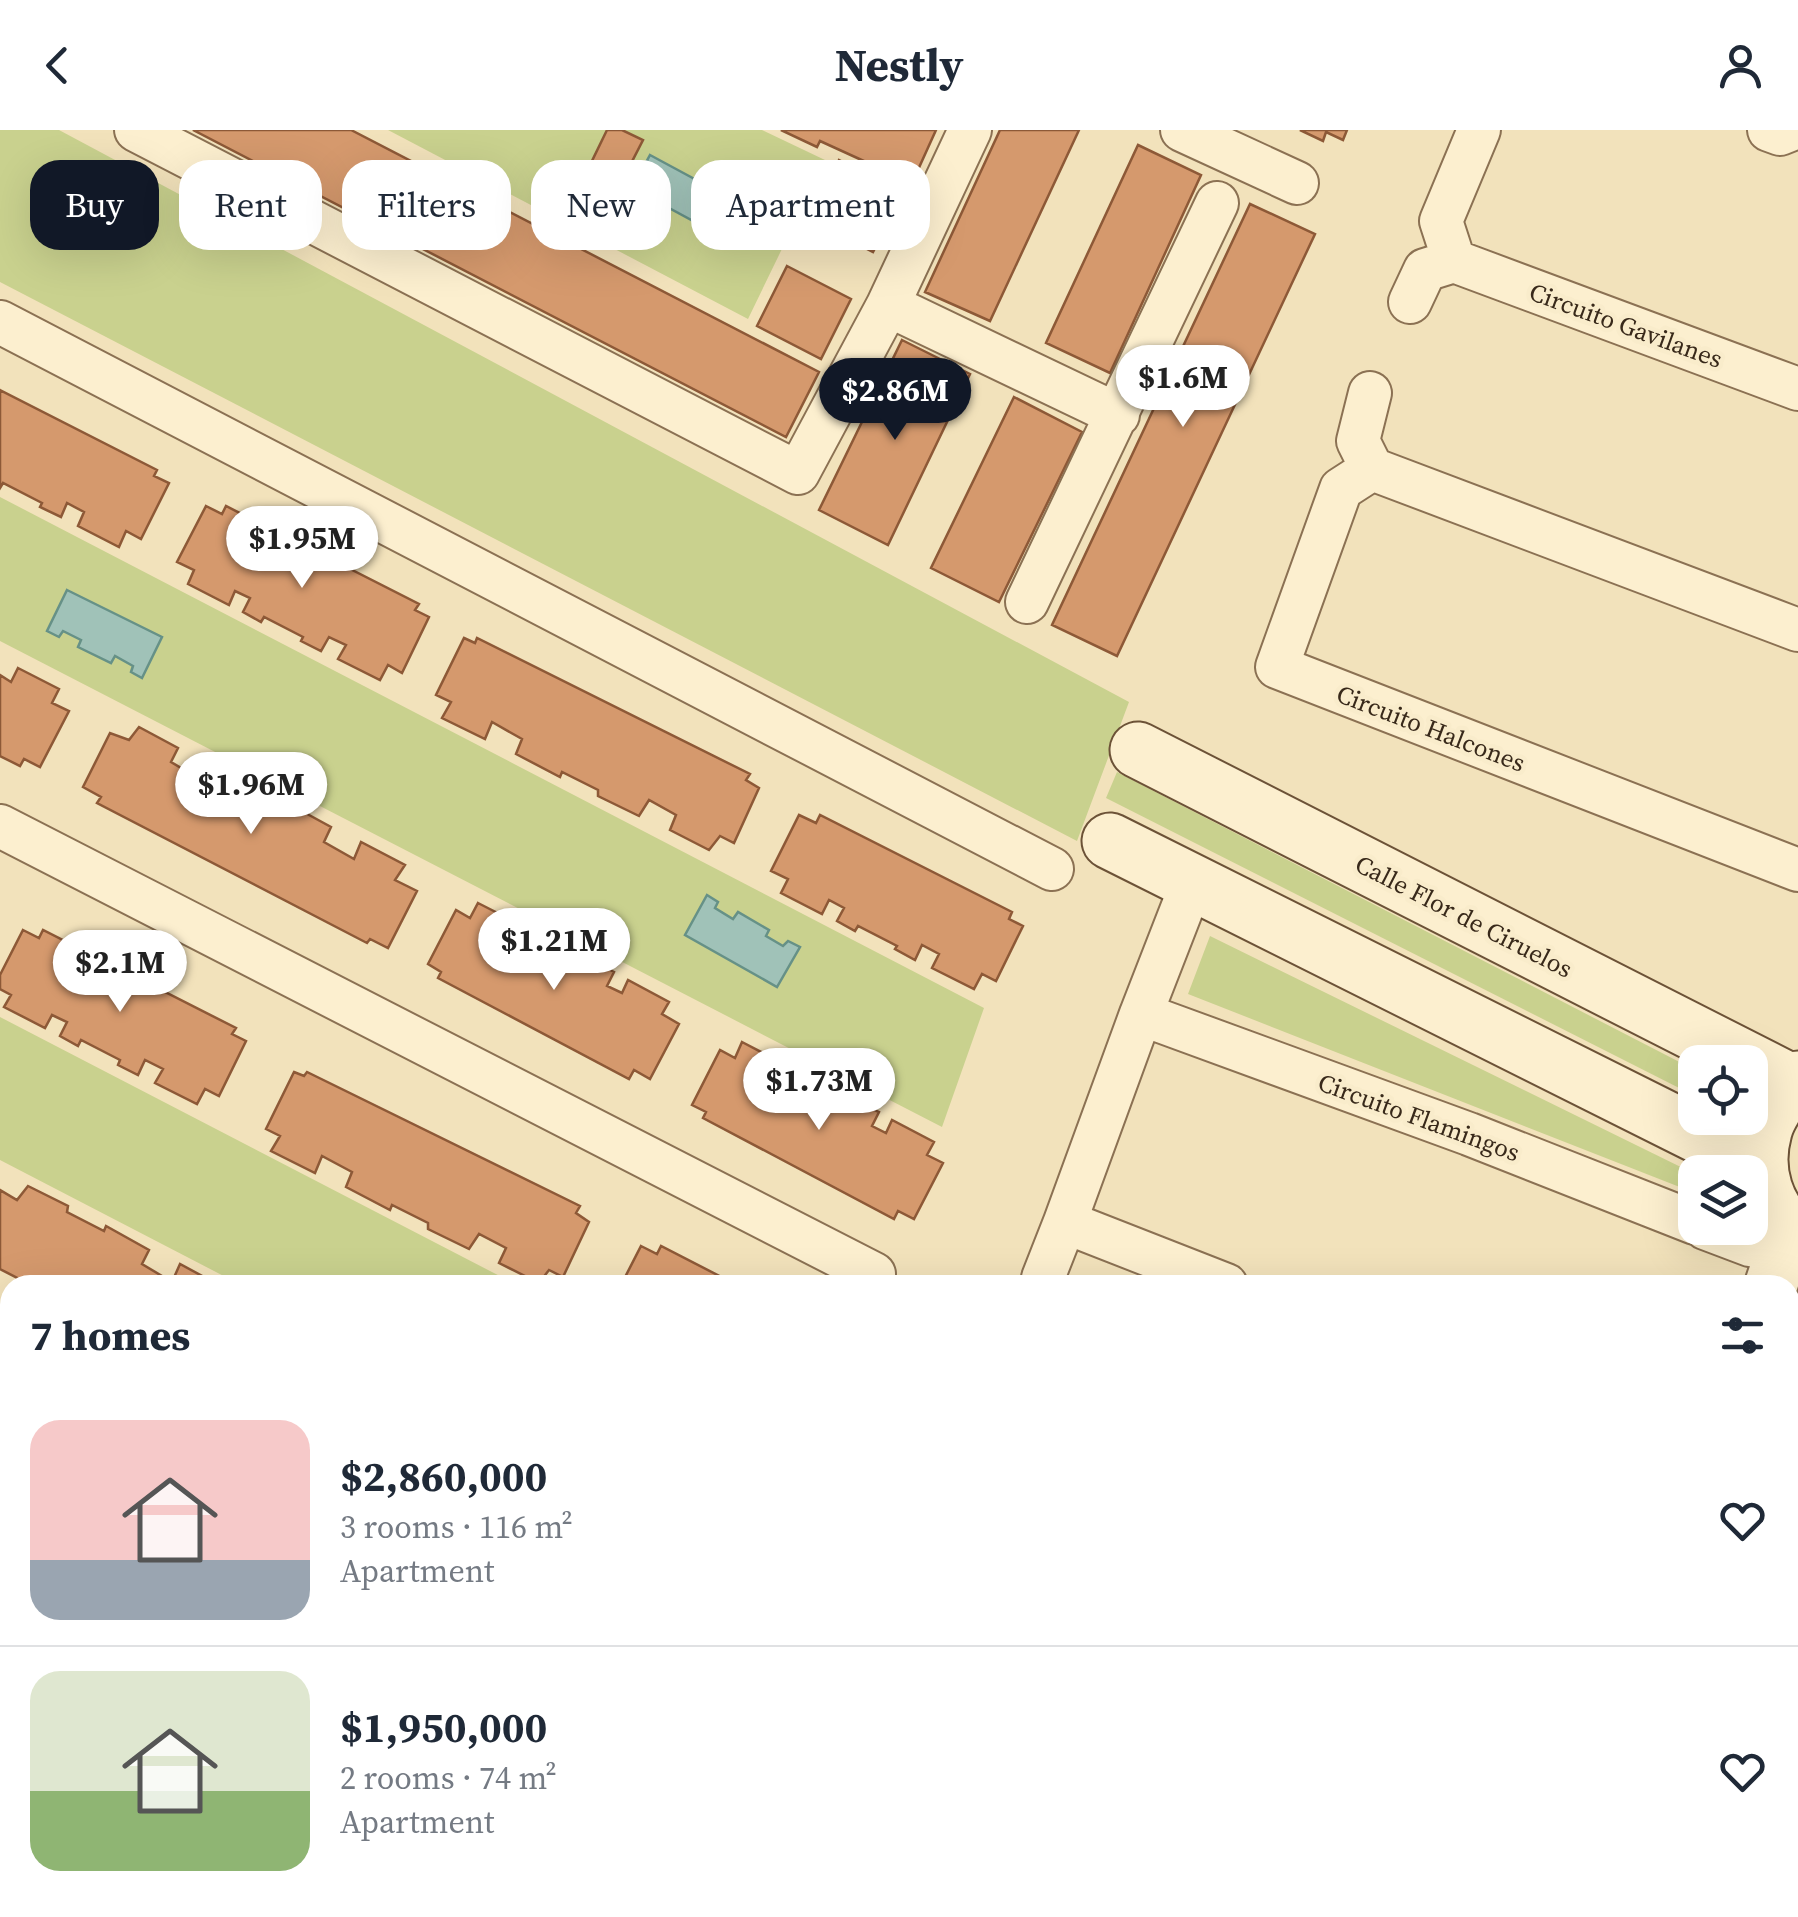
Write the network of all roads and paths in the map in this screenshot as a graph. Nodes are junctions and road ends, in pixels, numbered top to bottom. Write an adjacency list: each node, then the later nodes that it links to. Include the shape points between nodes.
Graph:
1 (136, 130): 9 (street, via 798,473)
2 (970, 130): 9 (street)
3 (1182, 130): 5 (street)
4 (1479, 130): 7 (street, via 1441,221)
5 (1297, 183)
6 (1217, 203): 13 (street)
7 (1454, 261): 8 (street, via 1424,270); 11 (street, Circuito Gavilanes)
8 (1410, 302)
9 (888, 305): 13 (street)
10 (0, 322): 20 (street)
11 (1798, 389)
12 (1370, 393): 14 (street, via 1358,441)
13 (1118, 415): 15 (street)
14 (1372, 469): 16 (street); 21 (street, Circuito Halcones, via 1340,488 1277,668)
15 (1028, 602)
16 (1798, 630)
17 (1138, 750): 24 (main road, Calle Flor de Ciruelos)
18 (0, 826): 32 (street)
19 (1110, 841): 22 (main road)
20 (1052, 868)
21 (1798, 870)
22 (1192, 884): 23 (street); 25 (main road)
23 (1141, 1014): 28 (street, Circuito Flamingos); 29 (street)
24 (1794, 1081): 26 (main road, via 1764,1128)
25 (1738, 1155)
26 (1760, 1155)
27 (1768, 1200): 31 (main road)
28 (1678, 1217)
29 (1065, 1222): 33 (street); 34 (street)
30 (1750, 1245): 31 (street)
31 (1785, 1250)
32 (874, 1274)
33 (1044, 1275)
34 (1200, 1275)

